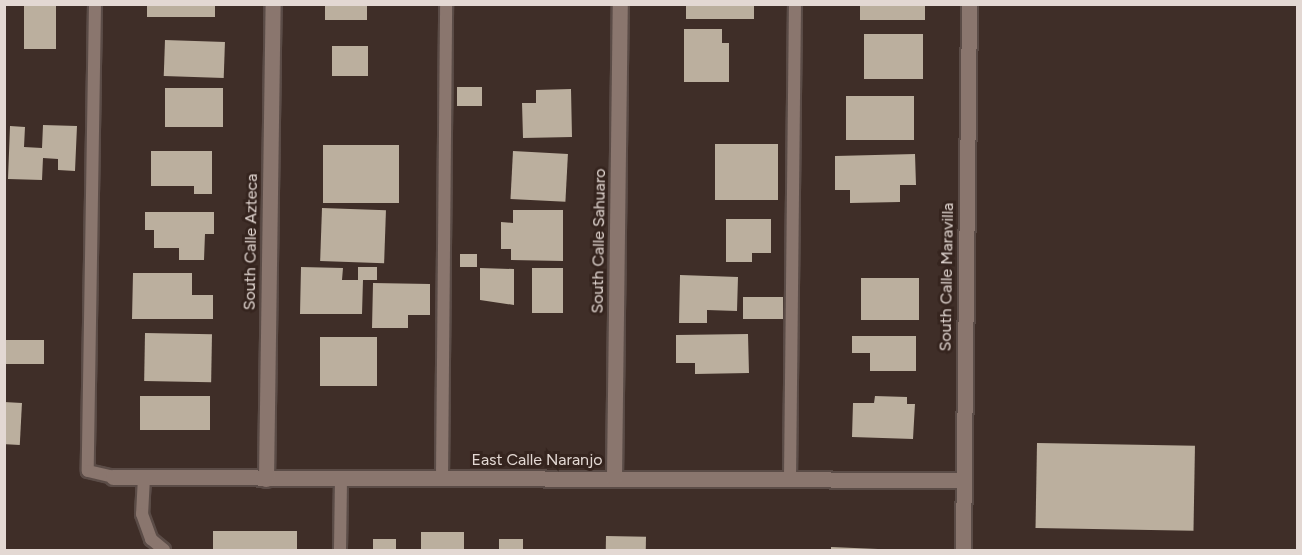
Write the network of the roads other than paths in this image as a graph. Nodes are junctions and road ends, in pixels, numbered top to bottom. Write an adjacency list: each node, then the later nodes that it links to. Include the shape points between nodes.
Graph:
1 (95, 4): 7 (lane, via 88,471)
2 (273, 4): 11 (street, South Calle Azteca)
3 (446, 4): 10 (lane)
4 (620, 4): 9 (street, South Calle Sahuaro)
5 (795, 4): 13 (lane)
6 (969, 4): 14 (street, South Calle Maravilla)
7 (113, 477): 8 (street, East Calle Naranjo)
8 (144, 477): 11 (street, East Calle Naranjo); 15 (lane, via 142,514 151,539)
9 (614, 477): 10 (street, East Calle Naranjo); 13 (street, East Calle Naranjo)
10 (442, 478): 12 (street, East Calle Naranjo)
11 (266, 479): 12 (street, East Calle Naranjo)
12 (341, 479): 16 (lane)
13 (790, 479): 14 (street, East Calle Naranjo)
14 (962, 480): 17 (street, South Calle Maravilla)
15 (164, 550)
16 (340, 550)
17 (963, 550)

